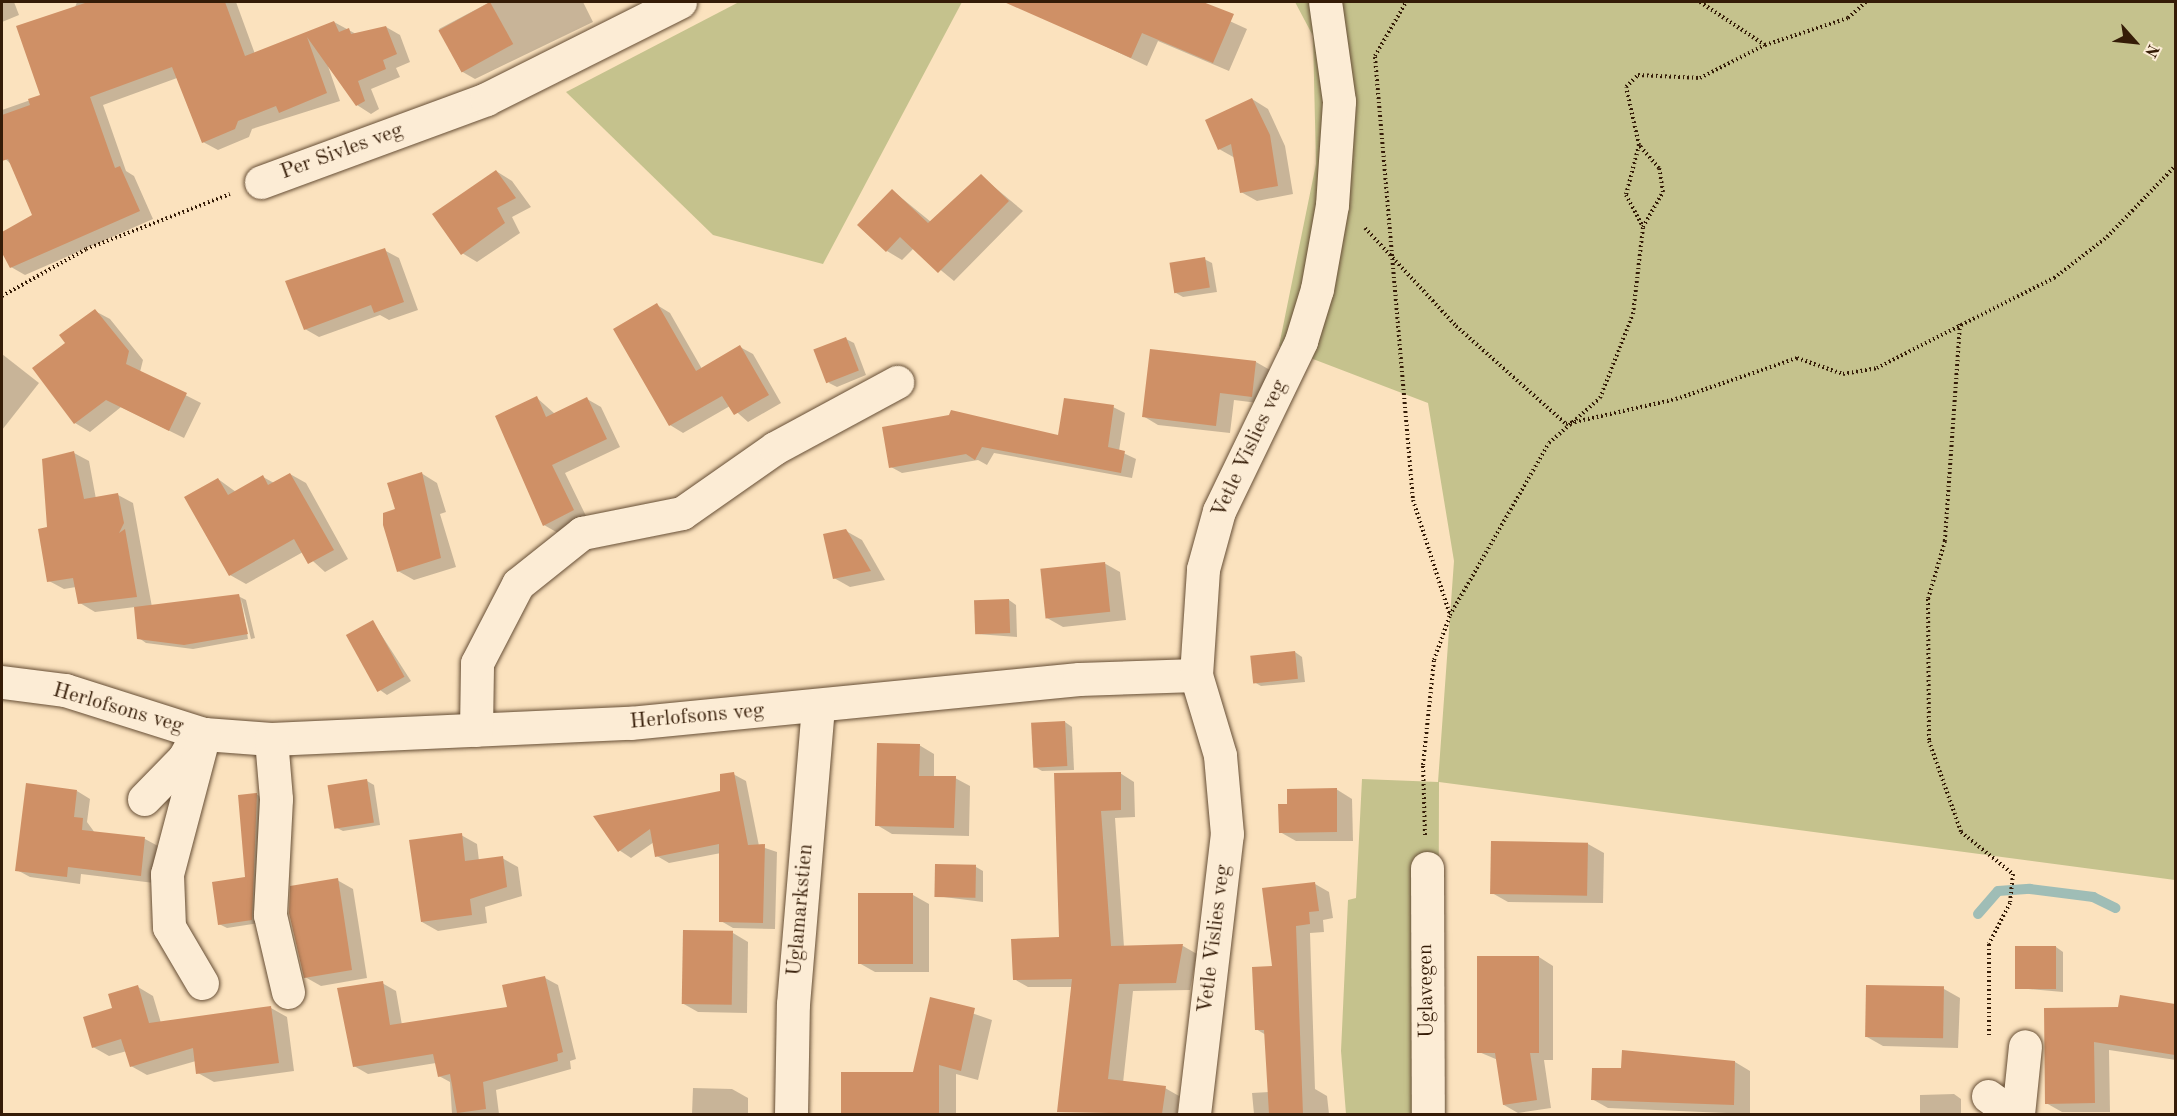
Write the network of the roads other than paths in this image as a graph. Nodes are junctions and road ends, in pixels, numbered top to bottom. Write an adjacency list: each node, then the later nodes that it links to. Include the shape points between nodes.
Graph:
1 (680, 2): 3 (street, Per Sivles veg, via 486,99)
2 (1325, 2): 5 (street, Vetle Vislies veg, via 1339,101 1332,205 1301,341 1219,511 1203,569)
3 (261, 182)
4 (897, 382): 8 (street, via 775,448 682,513 582,533 518,584 477,663)
5 (1196, 675): 7 (street, Herlofsons veg, via 1079,679); 17 (street, Vetle Vislies veg, via 1220,755 1227,834)
6 (2, 682): 9 (street, Herlofsons veg, via 65,690)
7 (818, 706): 8 (street, Herlofsons veg); 16 (street, Uglamarkstien, via 793,1004)
8 (476, 730): 10 (street, Herlofsons veg)
9 (201, 733): 10 (street, Herlofsons veg); 11 (street, Herlofsons veg, via 184,758); 13 (street, via 167,873 169,927)
10 (271, 740): 14 (street, via 276,799 270,915)
11 (144, 799)
12 (1426, 868): 18 (street, Uglavegen)
13 (202, 983)
14 (288, 992)
15 (2025, 1046): 19 (street)
16 (791, 1114)
17 (1194, 1114)
18 (1428, 1114)
19 (2019, 1114)

